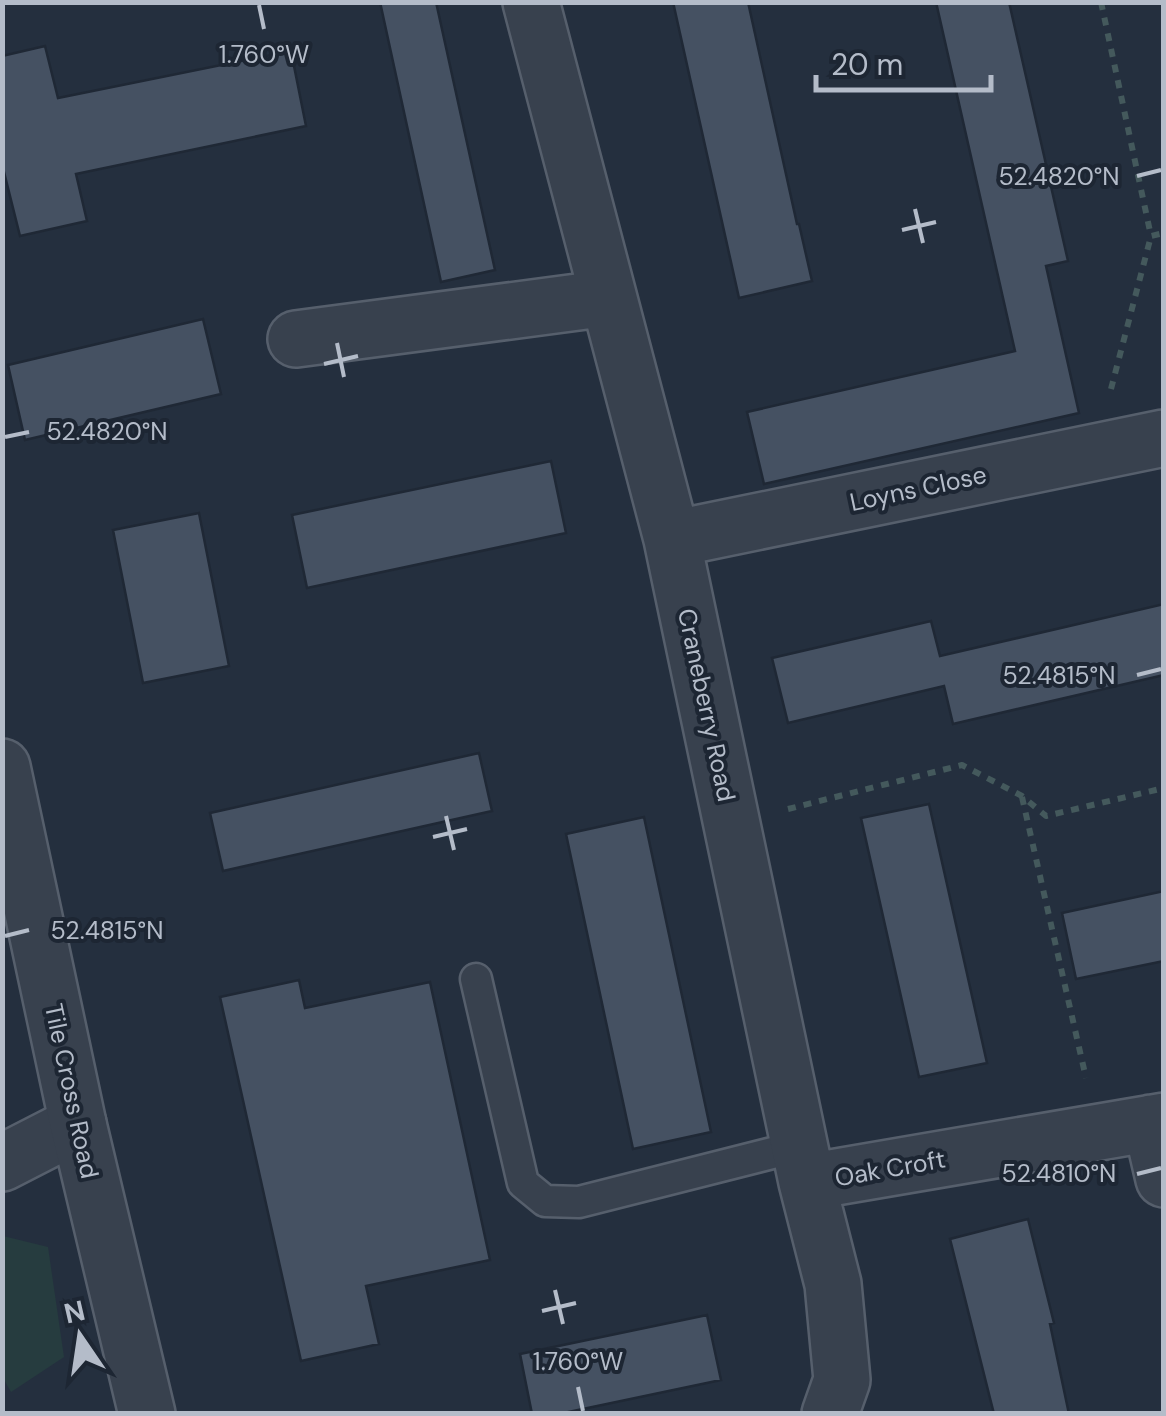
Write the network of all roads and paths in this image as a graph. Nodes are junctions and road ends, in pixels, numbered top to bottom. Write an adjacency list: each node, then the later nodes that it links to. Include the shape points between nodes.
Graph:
1 (531, 2): 5 (street, Craneberry Road)
2 (1102, 2): 4 (path)
3 (1164, 233): 4 (path)
4 (1150, 236): 8 (path)
5 (608, 298): 6 (street); 9 (street, Craneberry Road)
6 (296, 339)
7 (1164, 438): 8 (street, Loyns Close)
8 (1095, 452): 9 (street, Loyns Close)
9 (672, 539): 13 (street, Craneberry Road)
10 (2, 767): 16 (street, Tile Cross Road)
11 (1164, 788): 12 (path, via 1046,816)
12 (1022, 796): 13 (path, via 962,765); 17 (path)
13 (731, 823): 19 (street, Craneberry Road)
14 (476, 979): 19 (lane, via 523,1182 545,1202)
15 (1157, 1122): 17 (street, Oak Croft); 20 (street, Oak Croft)
16 (78, 1124): 18 (street); 21 (street, Tile Cross Road)
17 (1098, 1133): 19 (street, Oak Croft)
18 (2, 1163)
19 (803, 1164): 22 (street, Craneberry Road, via 833,1284 842,1380)
20 (1164, 1178)
21 (146, 1414)
22 (830, 1414)

